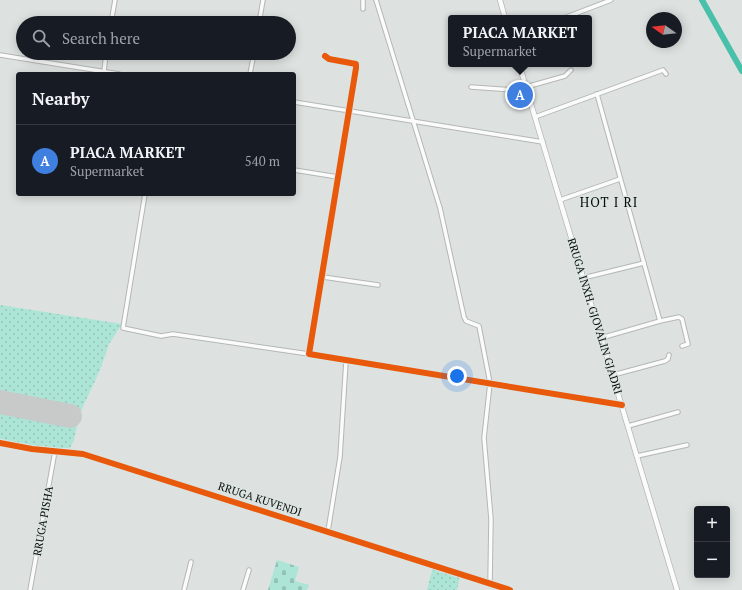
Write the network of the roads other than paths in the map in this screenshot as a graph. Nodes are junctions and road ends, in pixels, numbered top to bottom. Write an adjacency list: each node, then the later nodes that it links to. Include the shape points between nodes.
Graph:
1 (115, 0): 10 (street)
2 (263, 0): 11 (street)
3 (363, 0): 7 (street)
4 (376, 0): 29 (street)
5 (500, 0): 8 (main road)
6 (611, 0): 9 (street)
7 (363, 9)
8 (504, 15)
9 (572, 15)
10 (112, 16)
11 (261, 16)
12 (0, 55): 14 (street)
13 (325, 56): 27 (street, via 356,64)
14 (16, 58)
15 (31, 60): 20 (street)
16 (105, 60): 20 (street)
17 (253, 60): 21 (street)
18 (520, 67): 24 (main road, RRUGA INXH. GJOVALIN GJADRI)
19 (571, 70): 24 (street, via 564,76)
20 (104, 72)
21 (250, 72)
22 (666, 74): 25 (street, via 663,70)
23 (471, 87): 24 (street)
24 (527, 89): 28 (main road, RRUGA INXH. GJOVALIN GJADRI)
25 (597, 94): 28 (street); 33 (street)
26 (296, 102): 27 (street)
27 (349, 112): 29 (street); 32 (street)
28 (535, 117): 30 (main road, RRUGA INXH. GJOVALIN GJADRI)
29 (413, 122): 30 (street); 47 (street, via 440,208 464,318 479,326)
30 (543, 142): 35 (main road, RRUGA INXH. GJOVALIN GJADRI)
31 (296, 170): 32 (street)
32 (338, 177): 37 (street)
33 (620, 179): 35 (street); 36 (street)
34 (145, 196): 43 (street, via 123,328 161,336 173,334)
35 (560, 200): 38 (main road, RRUGA INXH. GJOVALIN GJADRI)
36 (644, 263): 38 (street); 40 (street)
37 (322, 277): 39 (street); 43 (street)
38 (583, 278): 41 (main road, RRUGA INXH. GJOVALIN GJADRI)
39 (378, 285)
40 (660, 321): 41 (street); 42 (street, via 679,317 682,319 688,344)
41 (601, 338): 46 (main road, RRUGA INXH. GJOVALIN GJADRI)
42 (682, 346)
43 (309, 354): 45 (street)
44 (669, 355): 46 (street, via 665,361)
45 (346, 361): 47 (street); 55 (street, via 340,457)
46 (613, 375): 48 (main road, RRUGA INXH. GJOVALIN GJADRI)
47 (490, 383): 48 (street); 58 (street, via 484,438 491,519)
48 (622, 404): 50 (main road, RRUGA INXH. GJOVALIN GJADRI)
49 (678, 412): 50 (street)
50 (628, 426): 54 (main road, RRUGA INXH. GJOVALIN GJADRI)
51 (0, 443): 53 (street, RRUGA KUVENDI)
52 (687, 444): 54 (street)
53 (55, 451): 55 (street, RRUGA KUVENDI, via 83,454); 59 (street, RRUGA PISHA)
54 (637, 456): 63 (main road, RRUGA INXH. GJOVALIN GJADRI)
55 (328, 531): 58 (street, RRUGA KUVENDI)
56 (191, 562): 60 (street)
57 (249, 570): 61 (street)
58 (490, 584): 62 (street, RRUGA KUVENDI)
59 (30, 590)
60 (184, 590)
61 (243, 590)
62 (510, 590)
63 (677, 590)

